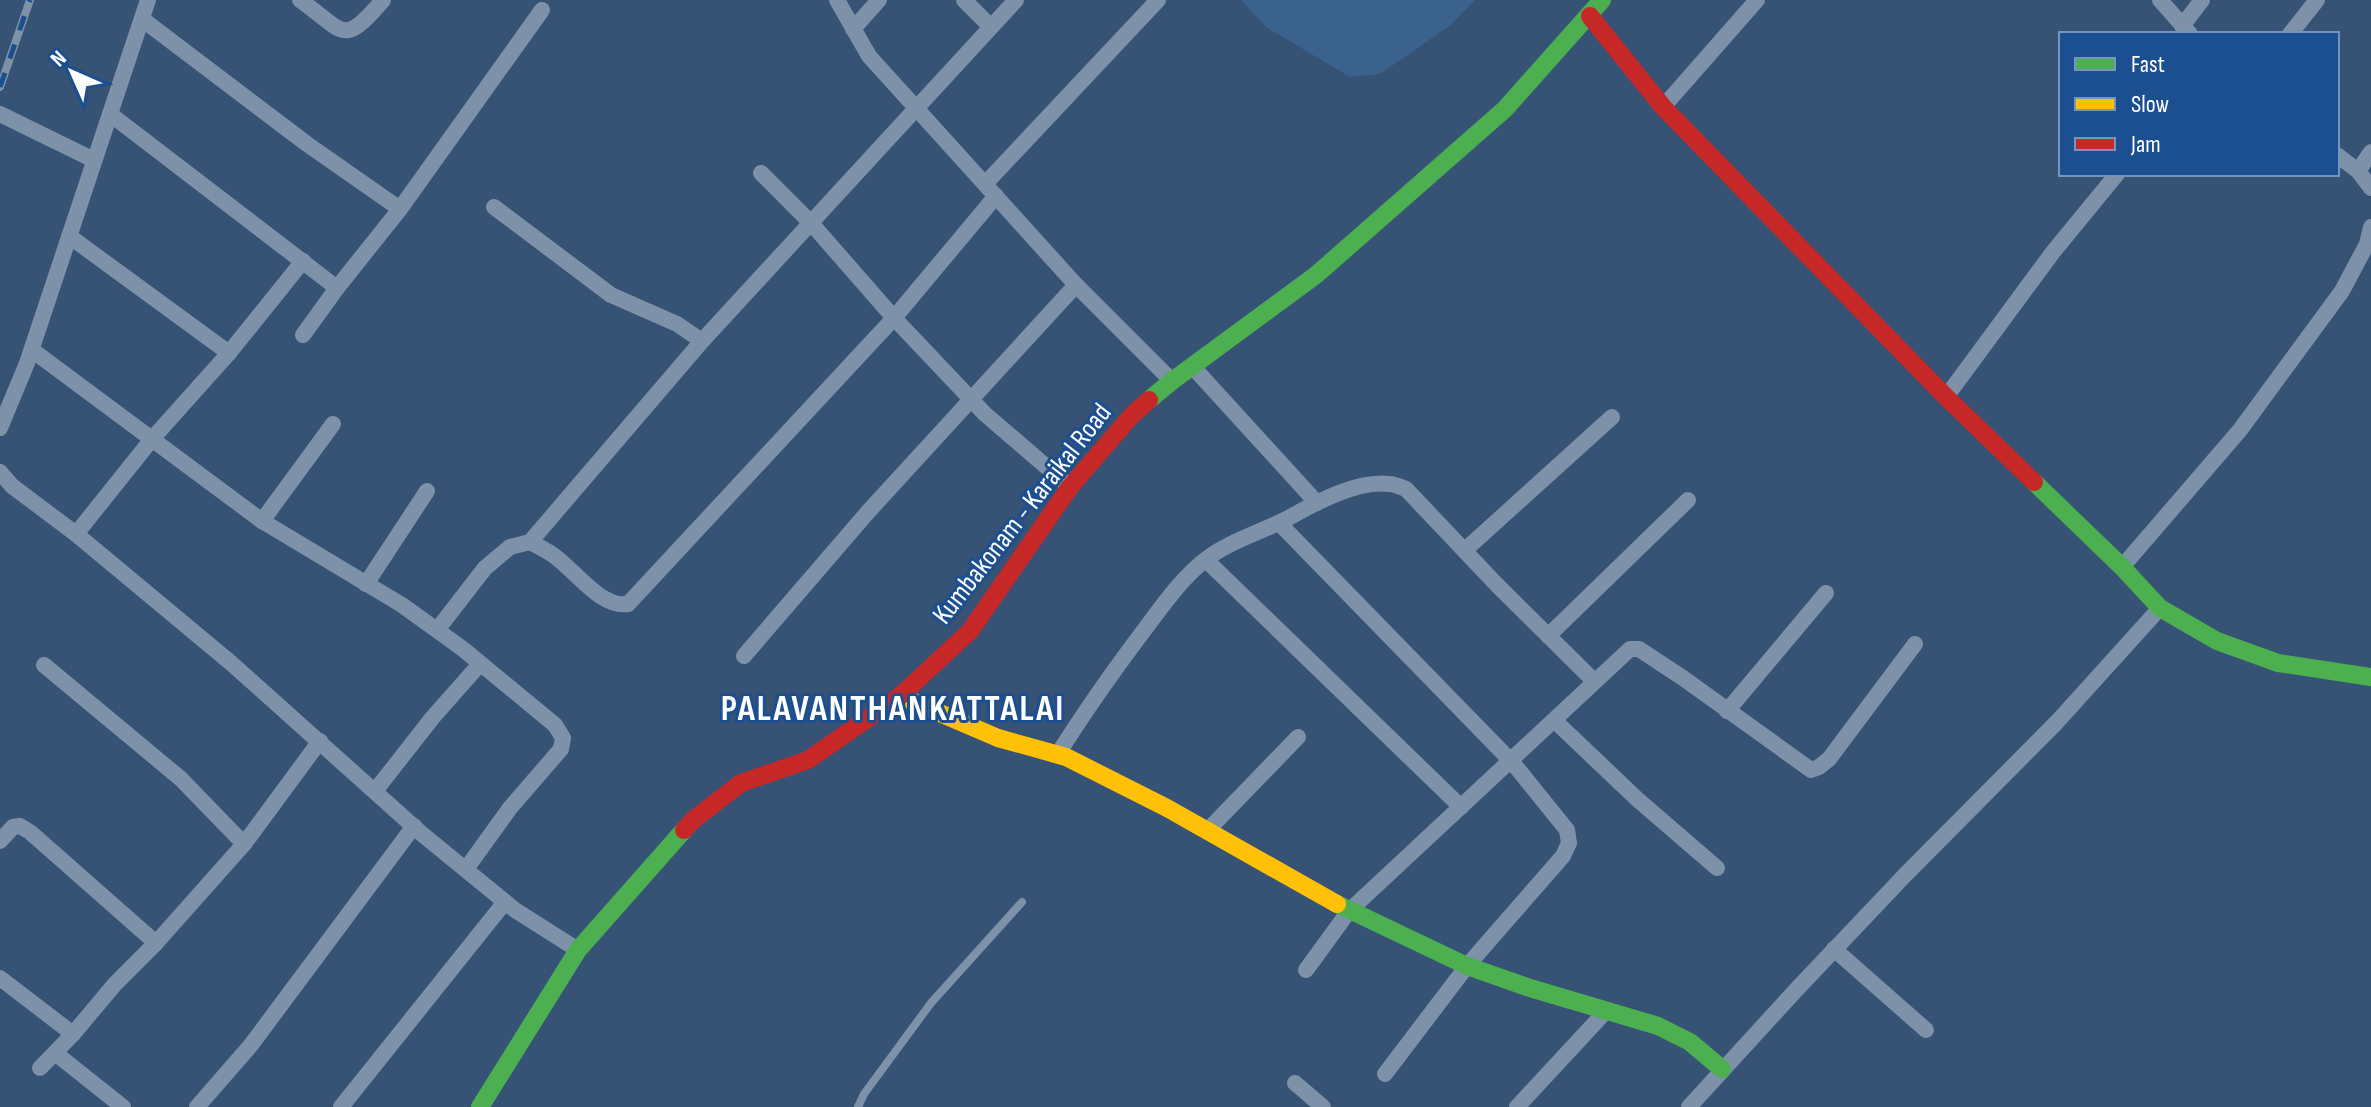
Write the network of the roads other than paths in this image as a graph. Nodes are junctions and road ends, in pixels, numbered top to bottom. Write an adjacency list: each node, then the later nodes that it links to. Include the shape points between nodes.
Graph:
1 (148, 0): 16 (street)
2 (383, 0): 13 (street, via 351,31 342,31)
3 (837, 0): 18 (street)
4 (879, 0): 18 (street)
5 (964, 0): 17 (street)
6 (1016, 0): 17 (street)
7 (1158, 0): 32 (street)
8 (1602, 0): 15 (street, Kumbakonam - Karaikal Road)
9 (1757, 0): 21 (street)
10 (2160, 0): 19 (street)
11 (2202, 0): 19 (street)
12 (2317, 0): 20 (street)
13 (309, 2)
14 (542, 10): 34 (street)
15 (1590, 16): 21 (street); 46 (street, Kumbakonam - Karaikal Road, via 1505,109 1387,213 1316,275)
16 (142, 19): 24 (street); 34 (street)
17 (990, 26): 22 (street)
18 (853, 29): 22 (street, via 869,56)
19 (2186, 30)
20 (2292, 32)
21 (1663, 107): 48 (street)
22 (916, 108): 32 (street); 35 (street)
23 (0, 114): 27 (street)
24 (110, 114): 27 (street); 38 (street)
25 (2371, 152): 28 (street)
26 (2339, 157): 28 (street)
27 (94, 160): 37 (street)
28 (2358, 171): 31 (street)
29 (761, 173): 35 (street)
30 (2115, 176): 48 (street)
31 (2371, 188)
32 (990, 190): 39 (street); 41 (street)
33 (494, 207): 43 (street, via 611,295)
34 (400, 209): 40 (street)
35 (811, 223): 41 (street); 43 (street)
36 (2371, 227): 65 (street, via 2342,291 2240,430)
37 (69, 236): 44 (street); 45 (street)
38 (303, 261): 40 (street); 45 (street)
39 (1076, 285): 47 (street); 49 (street)
40 (337, 288): 42 (street)
41 (894, 318): 49 (street); 62 (street, via 628,604 617,606 603,598 554,555)
42 (303, 335)
43 (702, 341): 62 (street)
44 (32, 350): 52 (street); 53 (street)
45 (229, 353): 53 (street)
46 (1192, 366): 47 (street, Kumbakonam - Karaikal Road); 58 (street)
47 (1172, 381): 55 (street, Kumbakonam - Karaikal Road, via 1132,415)
48 (1946, 397): 65 (street)
49 (970, 398): 55 (street); 72 (street)
50 (1612, 417): 63 (street)
51 (333, 424): 59 (street)
52 (0, 428)
53 (152, 439): 59 (street); 61 (street)
54 (0, 472): 61 (street)
55 (1070, 487): 77 (street, Kumbakonam - Karaikal Road, via 970,631)
56 (427, 491): 66 (street)
57 (1688, 500): 70 (street)
58 (1317, 503): 60 (street); 63 (street, via 1364,485 1398,486)
59 (262, 521): 66 (street)
60 (1279, 523): 64 (street); 83 (street)
61 (76, 534): 81 (street)
62 (530, 542): 69 (street, via 510,547 485,568)
63 (1465, 550): 70 (street)
64 (1206, 560): 82 (street, via 1151,621); 85 (street)
65 (2122, 567): 68 (street)
66 (366, 584): 69 (street)
67 (1826, 593): 78 (street)
68 (2160, 608): 75 (street, via 2217,641 2278,663); 96 (street, via 2056,723)
69 (437, 630): 73 (street)
70 (1548, 636): 76 (street)
71 (1915, 644): 78 (street, via 1829,759 1811,770)
72 (744, 656)
73 (480, 664): 84 (street); 91 (street, via 555,725 563,738 561,749)
74 (44, 665): 89 (street, via 181,779)
75 (2371, 677)
76 (1594, 681): 78 (street, via 1630,649 1639,649); 79 (street)
77 (900, 696): 82 (street, via 998,738); 97 (street, Kumbakonam - Karaikal Road, via 808,760 741,783 693,820)
78 (1727, 711)
79 (1555, 721): 83 (street); 90 (street)
80 (1298, 737): 87 (street)
81 (320, 741): 84 (street); 89 (street)
82 (1058, 754): 87 (street)
83 (1512, 762): 85 (street); 98 (street, via 1567,830 1569,843)
84 (375, 791): 86 (street)
85 (1461, 807): 94 (street)
86 (414, 826): 91 (street); 110 (street, via 251,1045)
87 (1207, 831): 94 (street)
88 (0, 841): 95 (street, via 13,827 30,832)
89 (244, 844): 95 (street)
90 (1717, 868)
91 (466, 869): 92 (street)
92 (505, 902): 97 (street); 111 (street)
93 (1022, 902): 113 (lane, via 931,1003)
94 (1349, 911): 98 (street); 99 (street)
95 (156, 943): 103 (street)
96 (1834, 949): 102 (street); 106 (street)
97 (578, 950): 112 (street, Kumbakonam - Karaikal Road)
98 (1467, 966): 101 (street); 107 (street)
99 (1306, 970)
100 (0, 978): 103 (street)
101 (1607, 1010): 106 (street, via 1679,1036); 115 (street)
102 (1926, 1030)
103 (73, 1034): 104 (street)
104 (55, 1053): 105 (street); 109 (street)
105 (40, 1068)
106 (1722, 1069): 116 (street)
107 (1385, 1074)
108 (1295, 1083): 114 (street)
109 (123, 1107)
110 (197, 1107)
111 (341, 1107)
112 (480, 1107)
113 (858, 1107)
114 (1323, 1107)
115 (1517, 1107)
116 (1689, 1107)

